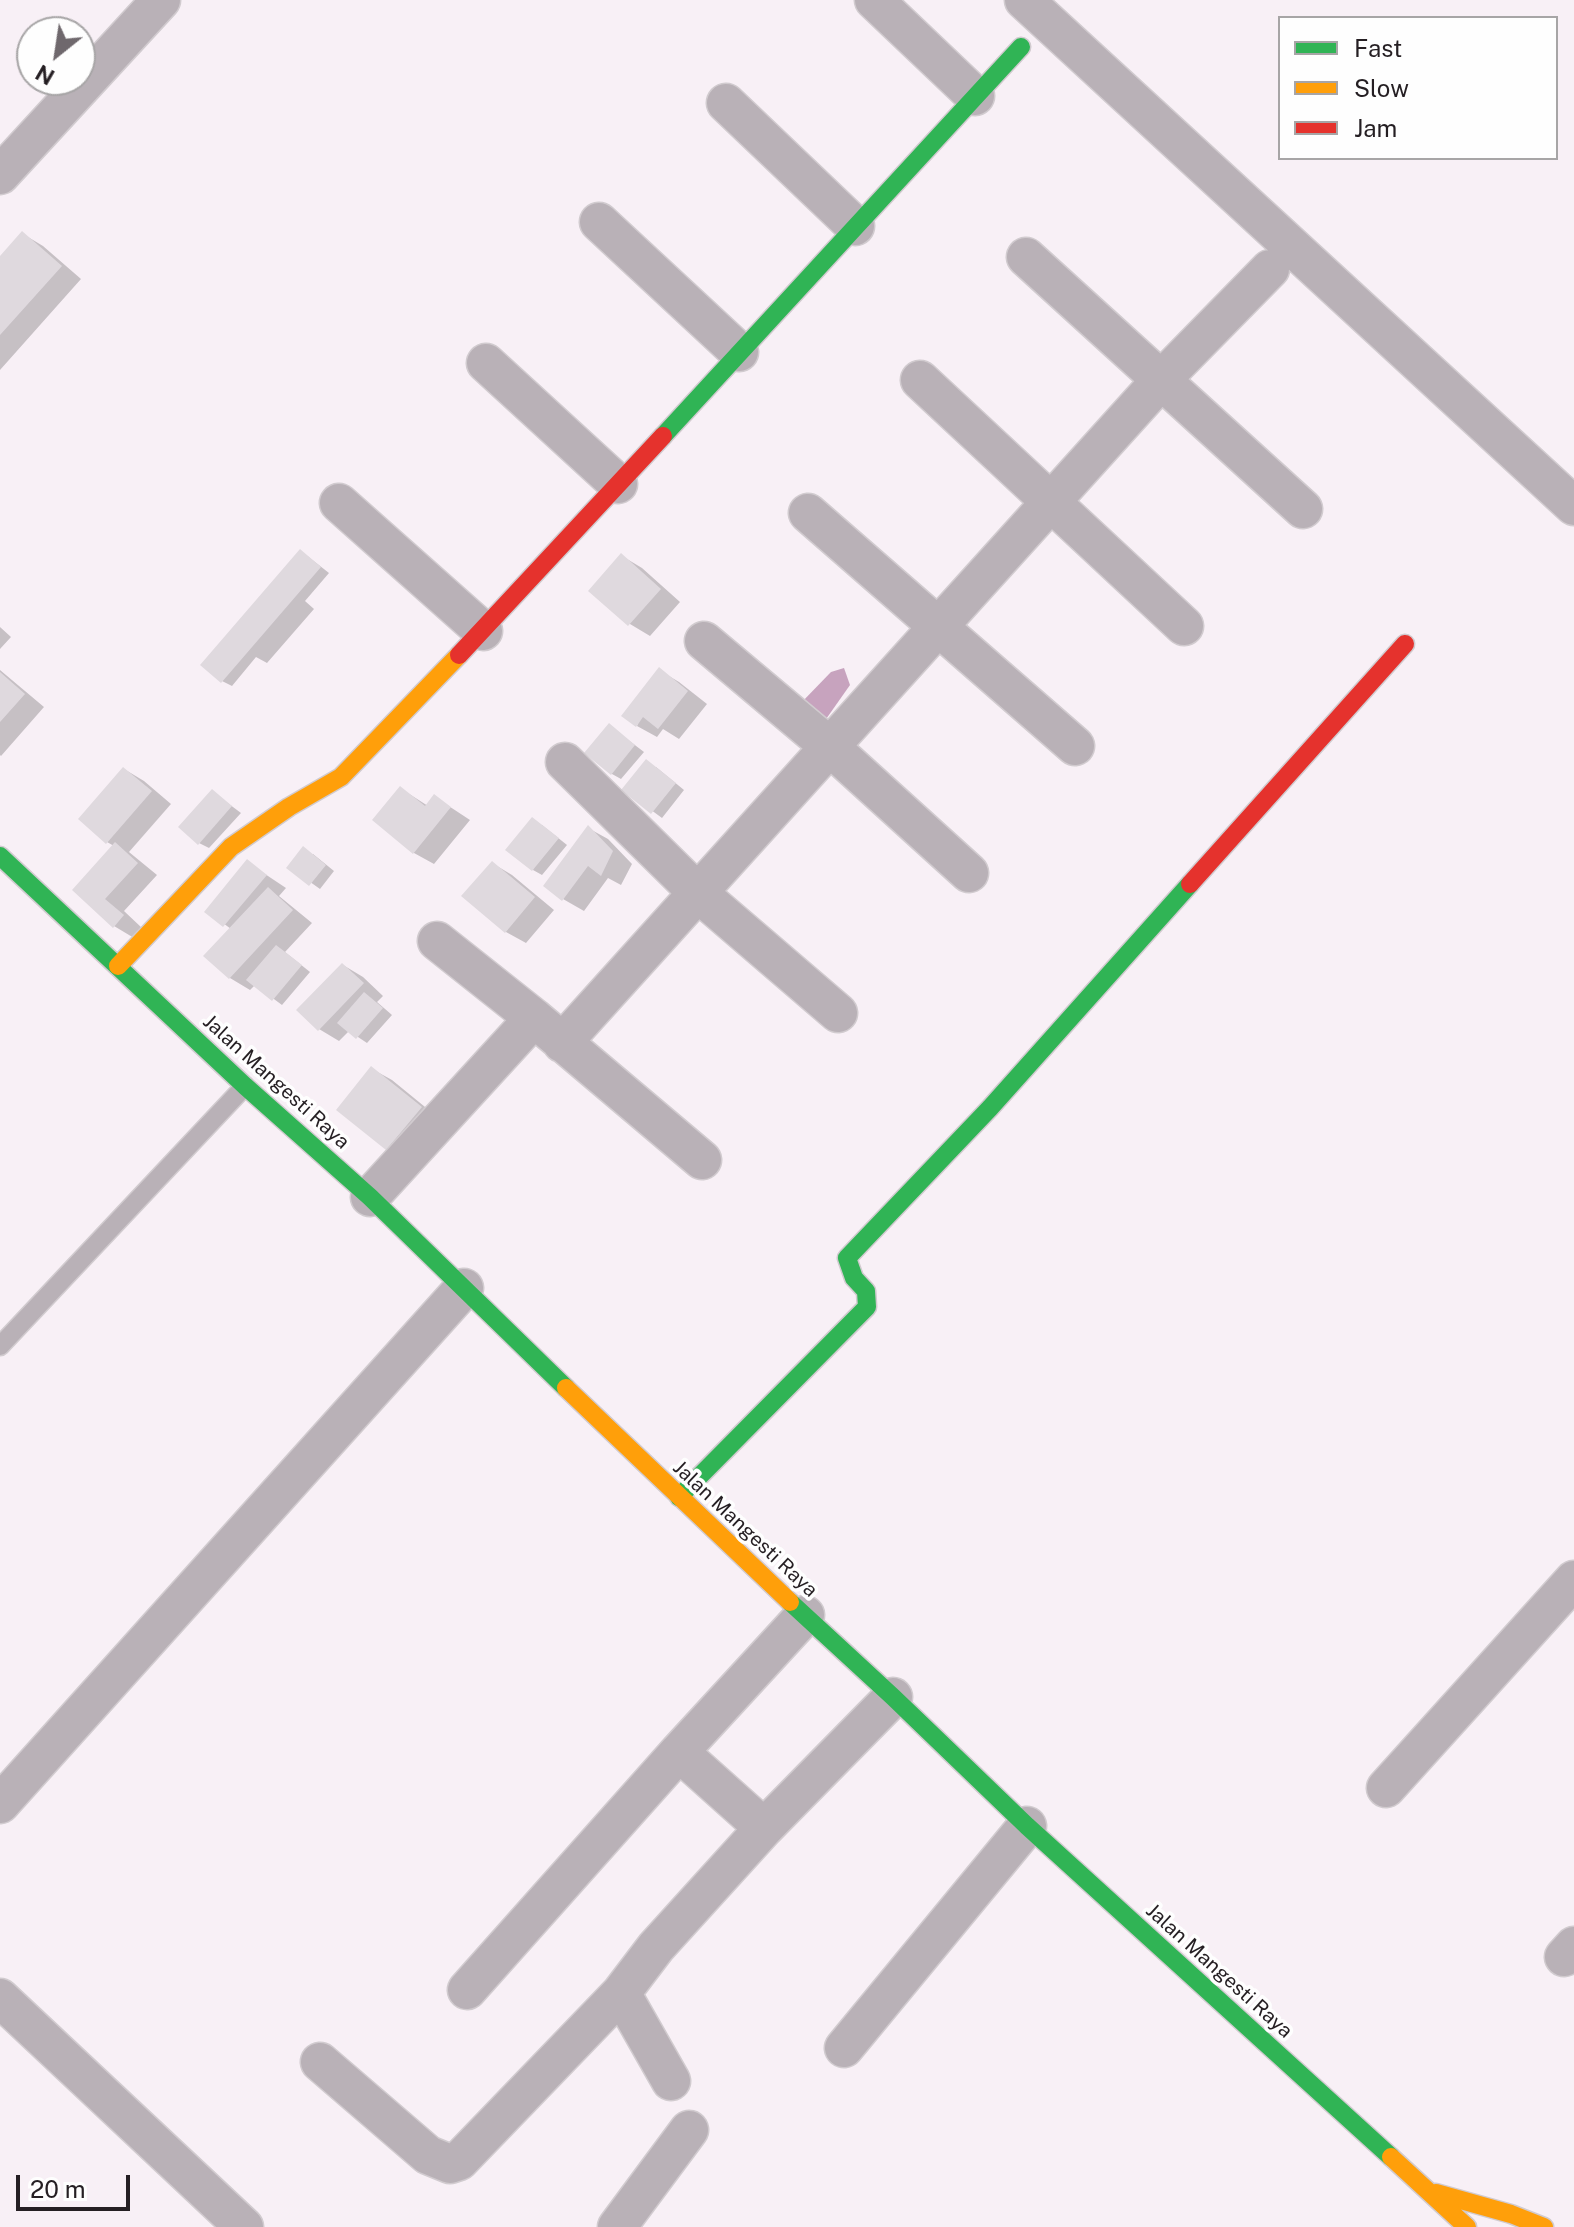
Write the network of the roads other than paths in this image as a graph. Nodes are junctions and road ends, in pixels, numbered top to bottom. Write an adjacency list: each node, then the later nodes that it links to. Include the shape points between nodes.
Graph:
1 (161, 0): 7 (street)
2 (874, 0): 5 (street)
3 (1024, 0): 19 (street)
4 (1021, 47): 5 (street)
5 (975, 96): 9 (street)
6 (726, 103): 9 (street)
7 (0, 175)
8 (599, 222): 12 (street)
9 (855, 226): 12 (street)
10 (1026, 257): 14 (street)
11 (1270, 269): 14 (street)
12 (739, 352): 16 (street)
13 (486, 363): 16 (street)
14 (1162, 379): 18 (street); 20 (street)
15 (920, 380): 18 (street)
16 (618, 484): 24 (street)
17 (339, 503): 24 (street)
18 (1050, 503): 22 (street); 23 (street)
19 (1574, 506)
20 (1303, 509)
21 (808, 513): 22 (street)
22 (938, 626): 27 (street); 28 (street)
23 (1184, 626)
24 (483, 631): 34 (street, via 341,777 231,847)
25 (704, 641): 27 (street)
26 (1405, 644): 43 (street, via 990,1108 847,1258 866,1291 867,1307)
27 (829, 746): 31 (street); 32 (street)
28 (1075, 746)
29 (565, 762): 32 (street)
30 (0, 856): 34 (street, Jalan Mangesti Raya)
31 (969, 873)
32 (697, 892): 35 (street); 37 (street)
33 (437, 941): 36 (street)
34 (118, 966): 38 (street, Jalan Mangesti Raya)
35 (838, 1013)
36 (534, 1018): 37 (street); 40 (street)
37 (562, 1043): 39 (street)
38 (245, 1086): 40 (street, Jalan Mangesti Raya); 42 (lane)
39 (702, 1160)
40 (370, 1197): 41 (street, Jalan Mangesti Raya)
41 (464, 1288): 43 (street, Jalan Mangesti Raya); 49 (street)
42 (0, 1346)
43 (679, 1497): 45 (street, Jalan Mangesti Raya)
44 (1574, 1580): 48 (street)
45 (805, 1615): 46 (street, Jalan Mangesti Raya); 47 (street)
46 (893, 1697): 50 (street, Jalan Mangesti Raya); 51 (street)
47 (679, 1752): 51 (street); 52 (street)
48 (1386, 1788)
49 (0, 1804)
50 (1027, 1826): 55 (street); 59 (street, Jalan Mangesti Raya)
51 (764, 1828): 53 (street)
52 (467, 1990)
53 (621, 1993): 56 (street, via 466,2155 450,2164 428,2155); 57 (street)
54 (0, 1998): 60 (street)
55 (844, 2048)
56 (320, 2062)
57 (671, 2081)
58 (689, 2130): 61 (street)
59 (1427, 2190): 62 (street, Jalan Mangesti Raya); 63 (street)
60 (244, 2227)
61 (617, 2227)
62 (1467, 2227)
63 (1544, 2227)

